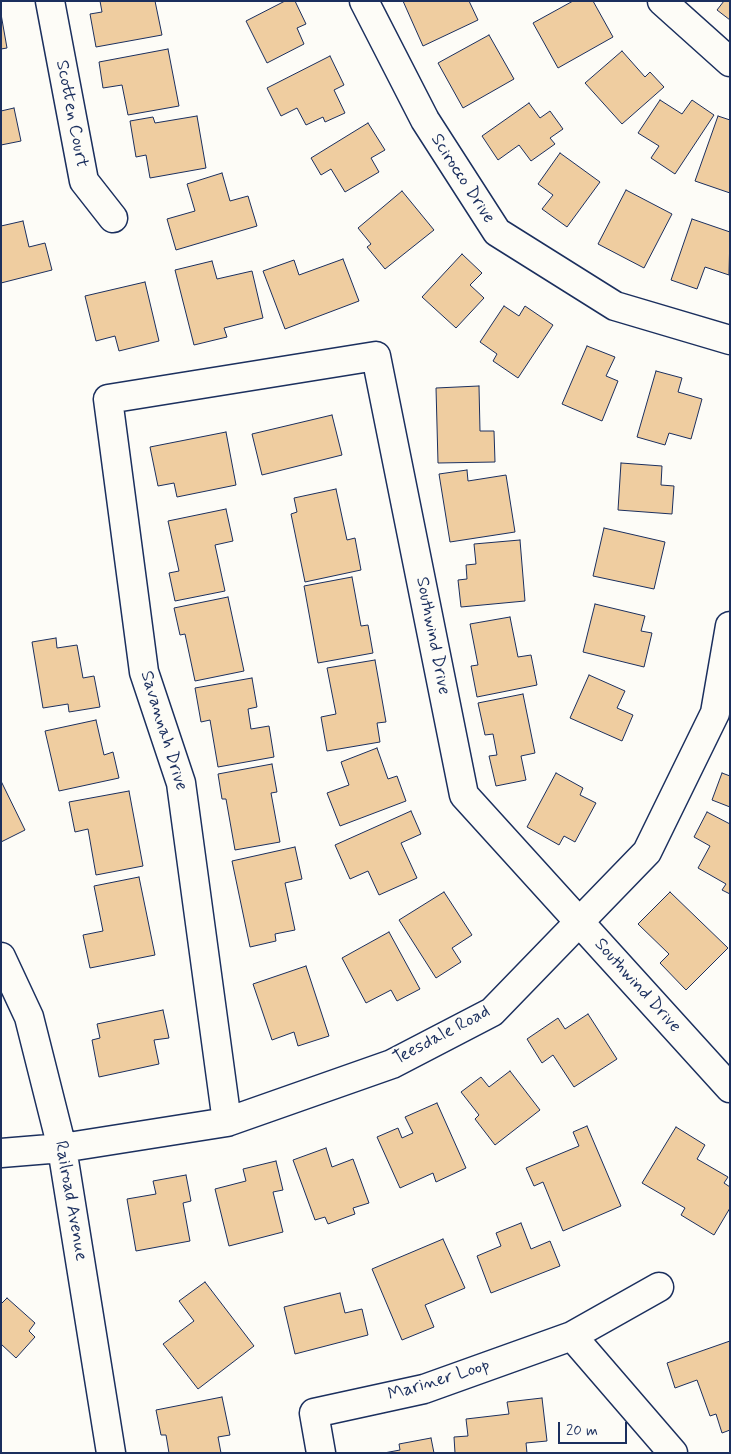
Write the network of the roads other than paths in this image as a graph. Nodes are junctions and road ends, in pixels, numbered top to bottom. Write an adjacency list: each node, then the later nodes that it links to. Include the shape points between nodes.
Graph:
1 (50, 1): 5 (street, Scotten Court, via 84,181)
2 (364, 1): 6 (street, Scirocco Drive, via 425,120 497,232 615,306)
3 (662, 1): 4 (street)
4 (730, 62)
5 (113, 218)
6 (730, 340)
7 (108, 399): 9 (street, Southwind Drive, via 376,356 464,795); 12 (street, Savannah Drive, via 144,672 181,783)
8 (730, 626): 9 (street, Teesdale Road, via 715,713 647,852)
9 (579, 922): 11 (street, Southwind Drive); 12 (street, Teesdale Road, via 492,1012 392,1064)
10 (1, 957): 13 (street, Railroad Avenue, via 29,1017)
11 (730, 1088)
12 (227, 1122): 13 (street, Teesdale Road)
13 (62, 1148): 14 (street, Teesdale Road); 17 (street, Railroad Avenue)
14 (1, 1153)
15 (659, 1288): 16 (street, Mariner Loop)
16 (572, 1336): 18 (street, Mariner Loop, via 424,1389 314,1413); 19 (street)
17 (111, 1453)
18 (320, 1453)
19 (673, 1453)

